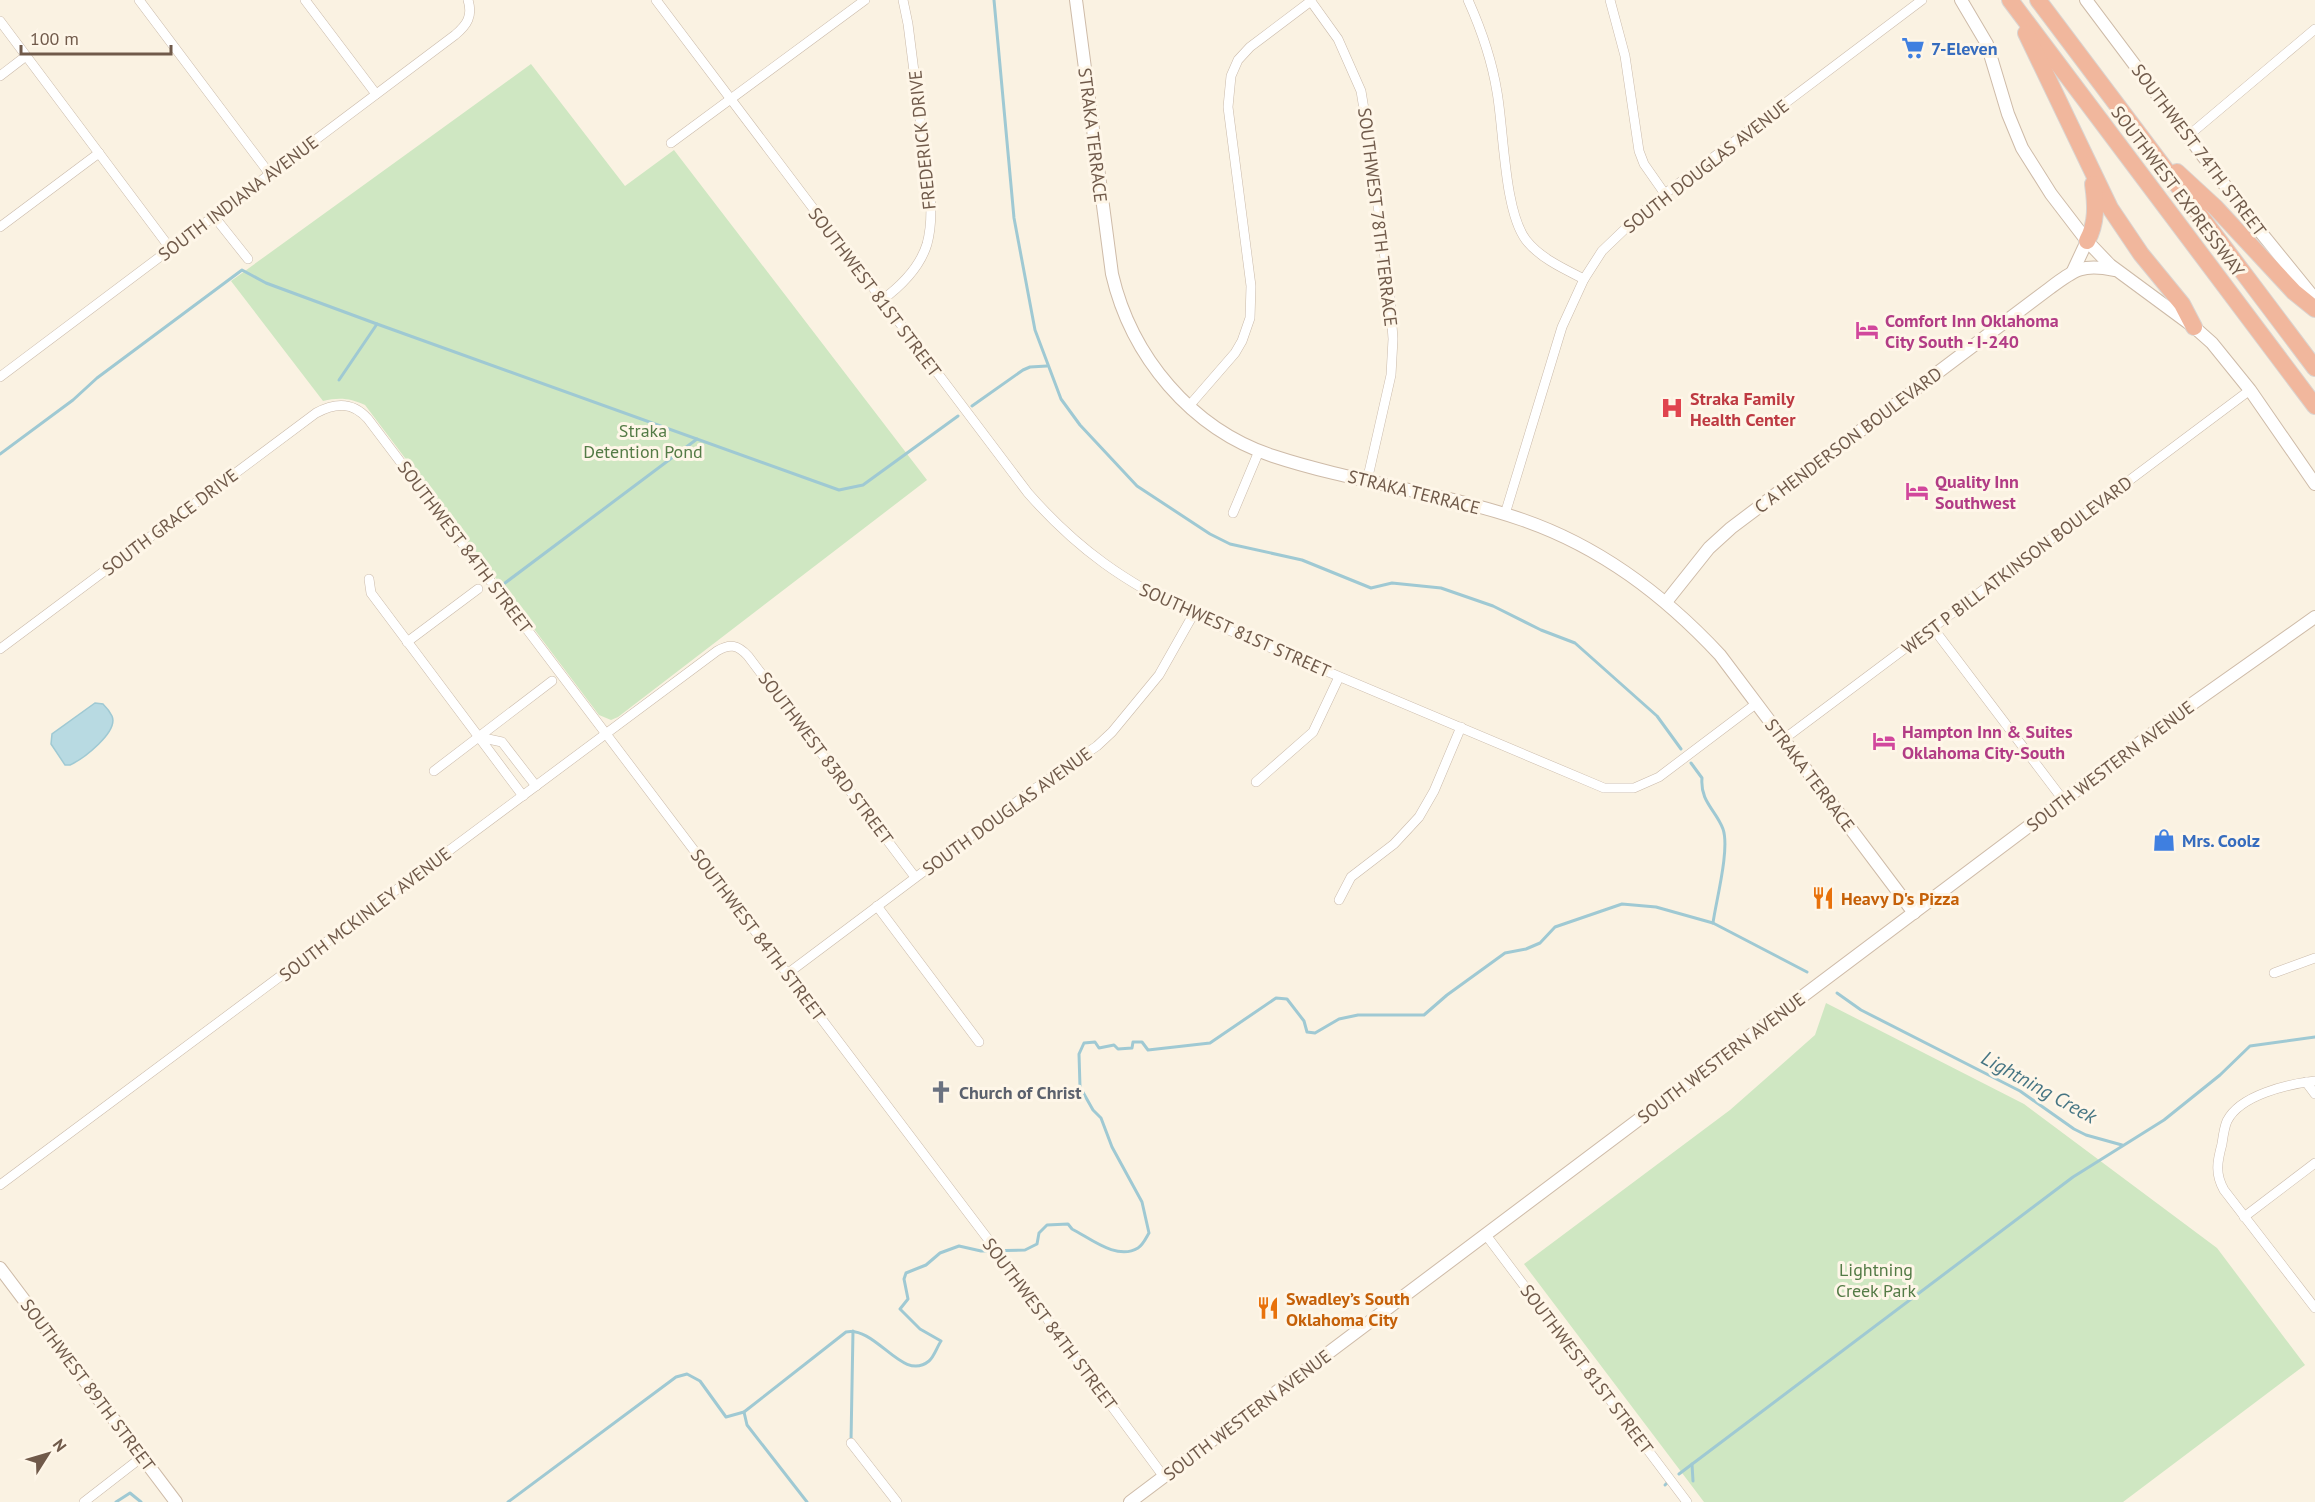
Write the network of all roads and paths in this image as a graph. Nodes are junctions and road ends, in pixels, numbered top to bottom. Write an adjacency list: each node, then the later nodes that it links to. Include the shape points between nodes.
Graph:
1 (139, 0): 26 (street)
2 (305, 0): 20 (street)
3 (468, 0): 20 (street, SOUTH INDIANA AVENUE, via 469,21)
4 (656, 0): 21 (street, SOUTHWEST 81ST STREET)
5 (865, 0): 21 (street)
6 (903, 0): 38 (street, FREDERICK DRIVE, via 931,222 916,266)
7 (1076, 0): 45 (main road, STRAKA TERRACE, via 1115,286 1127,321 1148,360)
8 (1311, 0): 45 (street, via 1250,46 1231,76 1228,106 1251,286 1250,318 1235,353); 48 (street, SOUTHWEST 78TH TERRACE, via 1338,39 1361,92 1390,297 1391,375)
9 (1468, 0): 36 (street, via 1497,90 1517,224 1531,246)
10 (1610, 0): 28 (street, via 1625,56 1639,151)
11 (1922, 0): 28 (street, SOUTH DOUGLAS AVENUE)
12 (1961, 0): 31 (main road, via 1987,44 2022,148)
13 (2038, 0): 24 (highway, SOUTHWEST EXPRESSWAY)
14 (2086, 0): 22 (main road, SOUTHWEST 74TH STREET)
15 (2011, 1): 27 (highway); 46 (highway, SOUTHWEST EXPRESSWAY)
16 (0, 21): 18 (street)
17 (2315, 29): 22 (street)
18 (26, 56): 19 (street); 25 (street)
19 (0, 76)
20 (376, 94): 26 (street, SOUTH INDIANA AVENUE)
21 (730, 98): 23 (street); 38 (street, SOUTHWEST 81ST STREET)
22 (2188, 136): 37 (main road, SOUTHWEST 74TH STREET)
23 (671, 143)
24 (2146, 143): 39 (highway, via 2216,207 2294,292); 41 (highway, SOUTHWEST EXPRESSWAY)
25 (99, 153): 30 (street); 32 (street)
26 (269, 173): 29 (street, SOUTH INDIANA AVENUE)
27 (2092, 175): 31 (highway, via 2096,207); 40 (highway, via 2126,233 2182,304)
28 (1665, 194): 36 (street, SOUTH DOUGLAS AVENUE, via 1615,238)
29 (213, 215): 32 (street, SOUTH INDIANA AVENUE); 33 (street)
30 (0, 227)
31 (2087, 241): 34 (main road); 35 (main road, C A HENDERSON BOULEVARD)
32 (170, 248): 42 (street, SOUTH INDIANA AVENUE)
33 (248, 259)
34 (2115, 270): 35 (main road, via 2094,266); 40 (main road)
35 (2073, 271): 54 (main road, C A HENDERSON BOULEVARD, via 1731,528 1709,548)
36 (1584, 279): 51 (street, SOUTH DOUGLAS AVENUE, via 1562,327)
37 (2315, 299)
38 (882, 300): 55 (street, SOUTHWEST 81ST STREET, via 1008,468 1056,524 1113,571)
39 (2315, 309)
40 (2194, 327): 43 (main road)
41 (2315, 368)
42 (0, 377)
43 (2250, 390): 49 (main road); 57 (street, WEST P BILL ATKINSON BOULEVARD)
44 (343, 405): 60 (street, SOUTH GRACE DRIVE, via 316,413); 65 (street, SOUTHWEST 84TH STREET, via 357,408 368,418)
45 (1189, 406): 47 (main road, STRAKA TERRACE, via 1221,431)
46 (2315, 406)
47 (1259, 451): 48 (main road, STRAKA TERRACE); 50 (street)
48 (1367, 481): 51 (main road, STRAKA TERRACE)
49 (2315, 484)
50 (1233, 513)
51 (1505, 514): 54 (main road, STRAKA TERRACE, via 1596,553)
52 (369, 579): 58 (street, via 371,593)
53 (478, 589): 58 (street)
54 (1666, 602): 63 (main road, STRAKA TERRACE, via 1720,655)
55 (1193, 615): 61 (street, SOUTHWEST 81ST STREET); 73 (street, SOUTH DOUGLAS AVENUE, via 1158,675 1104,740)
56 (2315, 617): 72 (main road, SOUTH WESTERN AVENUE)
57 (1933, 628): 67 (street, WEST P BILL ATKINSON BOULEVARD); 72 (street)
58 (408, 642): 66 (street)
59 (732, 645): 65 (street, SOUTH MCKINLEY AVENUE, via 717,651); 73 (street, SOUTHWEST 83RD STREET, via 748,656)
60 (0, 649)
61 (1339, 677): 64 (street, SOUTHWEST 81ST STREET); 69 (street, via 1313,732)
62 (552, 681): 66 (street)
63 (1756, 703): 64 (street, SOUTHWEST 81ST STREET, via 1659,777 1623,789 1604,788); 67 (main road, STRAKA TERRACE)
64 (1461, 728): 74 (street, via 1419,817 1394,844 1351,876)
65 (606, 733): 70 (street, SOUTH MCKINLEY AVENUE); 79 (street, SOUTHWEST 84TH STREET)
66 (479, 737): 68 (street); 70 (street, via 502,742); 71 (street)
67 (1784, 740): 76 (main road, STRAKA TERRACE)
68 (434, 771)
69 (1256, 782)
70 (536, 786): 71 (street, SOUTH MCKINLEY AVENUE)
71 (523, 796): 84 (street, SOUTH MCKINLEY AVENUE)
72 (2064, 801): 76 (main road, SOUTH WESTERN AVENUE)
73 (915, 877): 75 (street, SOUTH DOUGLAS AVENUE)
74 (1339, 900)
75 (877, 906): 79 (street, SOUTH DOUGLAS AVENUE); 80 (street)
76 (1914, 913): 86 (main road, SOUTH WESTERN AVENUE)
77 (2315, 958): 78 (street)
78 (2274, 973)
79 (787, 974): 91 (street, SOUTHWEST 84TH STREET)
80 (979, 1042)
81 (2311, 1082): 82 (street); 85 (street, via 2266,1092 2236,1110 2227,1121 2217,1163 2218,1178)
82 (2315, 1094)
83 (2315, 1163): 85 (street)
84 (0, 1185)
85 (2244, 1217): 88 (street)
86 (1486, 1235): 91 (main road, SOUTH WESTERN AVENUE); 96 (street, SOUTHWEST 81ST STREET)
87 (0, 1268): 90 (main road, SOUTHWEST 89TH STREET)
88 (2315, 1308)
89 (851, 1443): 94 (street)
90 (142, 1457): 92 (street); 93 (main road, SOUTHWEST 89TH STREET)
91 (1164, 1477): 95 (main road, SOUTH WESTERN AVENUE)
92 (84, 1502)
93 (176, 1502)
94 (897, 1502)
95 (1130, 1502)
96 (1688, 1502)

